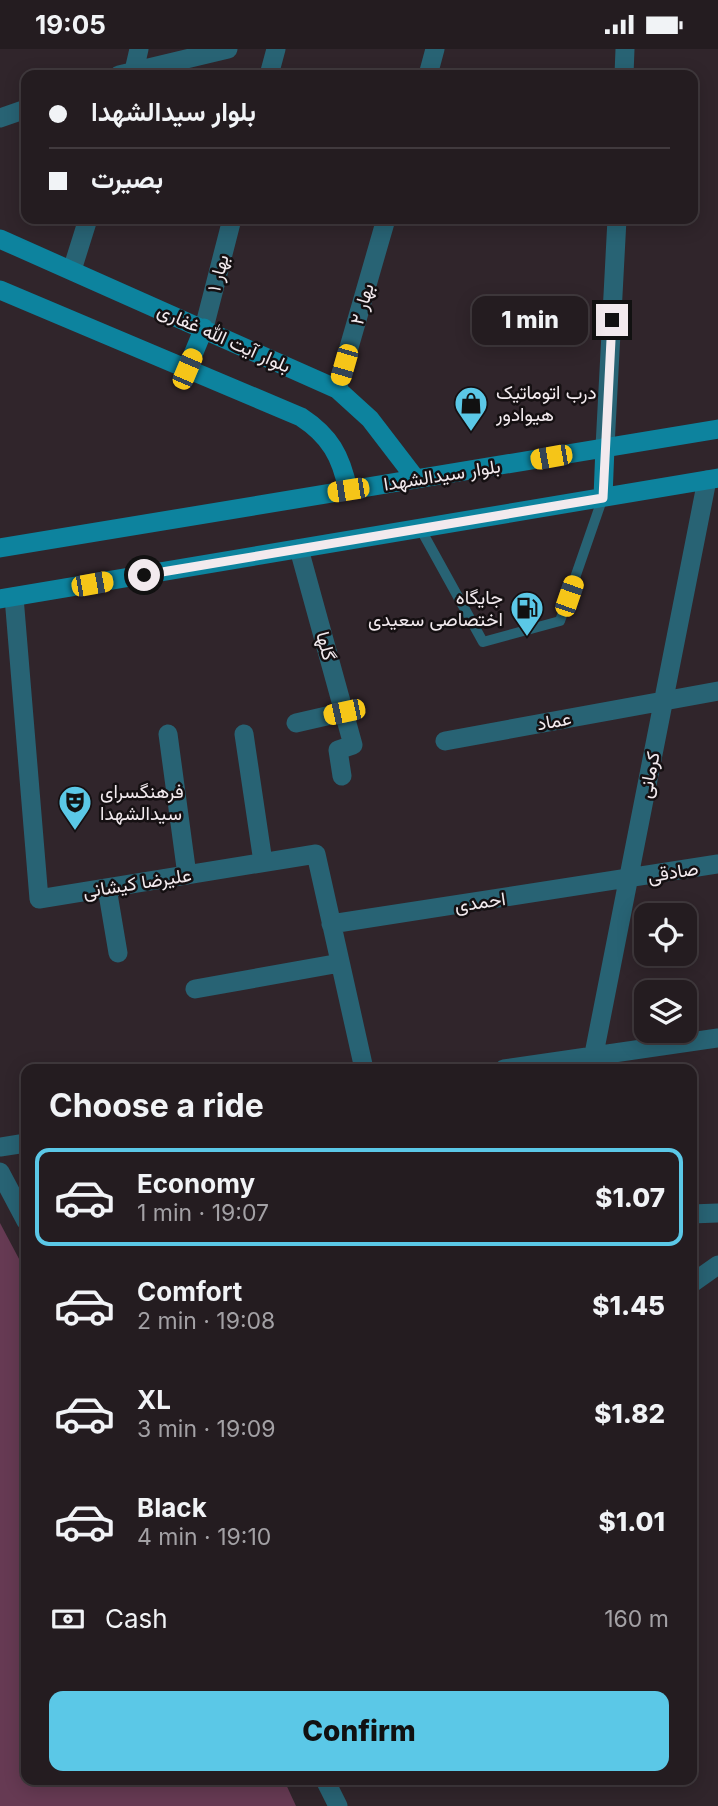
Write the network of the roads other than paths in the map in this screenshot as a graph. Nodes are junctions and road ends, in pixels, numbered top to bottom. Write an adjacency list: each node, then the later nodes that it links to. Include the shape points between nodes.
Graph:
1 (139, 49): 6 (street)
2 (228, 49): 7 (street)
3 (276, 49): 8 (street)
4 (435, 49): 9 (street)
5 (625, 49): 10 (street)
6 (130, 70)
7 (141, 70)
8 (270, 70)
9 (429, 70)
10 (624, 70)
11 (21, 111): 12 (street)
12 (0, 118)
13 (86, 224): 18 (street)
14 (231, 224): 20 (street, بهار ۱)
15 (385, 224): 22 (street, بهار ۲)
16 (617, 224): 24 (street)
17 (0, 239): 18 (main road, بلوار آیت الله غفاری)
18 (72, 270): 20 (main road, بلوار آیت الله غفاری)
19 (0, 290): 21 (main road)
20 (204, 328): 21 (main road); 22 (main road, بلوار آیت الله غفاری)
21 (187, 369): 27 (main road, via 320,429 335,447)
22 (337, 389): 25 (main road, بلوار آیت الله غفاری, via 370,419)
23 (718, 429): 24 (main road, بلوار سیدالشهدا)
24 (606, 447): 25 (main road, بلوار سیدالشهدا); 28 (main road)
25 (416, 479): 27 (main road, بلوار سیدالشهدا)
26 (713, 479): 28 (main road); 34 (street, کرمانی)
27 (348, 490): 30 (main road, بلوار سیدالشهدا)
28 (603, 498): 29 (main road); 29 (lane, via 560,621 483,642)
29 (420, 528): 31 (main road)
30 (0, 548)
31 (299, 548): 32 (main road); 35 (street, گلها)
32 (7, 598): 45 (street, علیرضا کیشانی, via 39,899)
33 (718, 691): 34 (street, عماد)
34 (664, 702): 39 (street, عماد); 44 (street, کرمانی)
35 (344, 712): 36 (street); 40 (street, گلها, via 353,745 338,750)
36 (296, 723)
37 (168, 734): 43 (street)
38 (244, 734): 41 (street)
39 (445, 741)
40 (342, 775)
41 (263, 862): 43 (street, علیرضا کیشانی); 46 (street, علیرضا کیشانی, via 316,854)
42 (718, 865): 44 (street, صادقی)
43 (187, 875): 45 (street, علیرضا کیشانی)
44 (629, 879): 46 (street, احمدی); 51 (street, کرمانی)
45 (107, 888): 47 (street)
46 (331, 924): 48 (street, علیرضا کیشانی)
47 (118, 953)
48 (340, 963): 49 (street); 52 (street, علیرضا کیشانی)
49 (195, 989)
50 (718, 1038): 51 (street)
51 (593, 1062): 53 (street)
52 (363, 1064)
53 (568, 1064)
54 (21, 1144): 55 (street)
55 (0, 1147)
56 (0, 1173): 57 (street)
57 (21, 1212)
58 (718, 1213): 59 (street)
59 (697, 1215)
60 (718, 1265): 61 (street)
61 (697, 1280)
62 (328, 1785): 63 (street)
63 (338, 1806)

